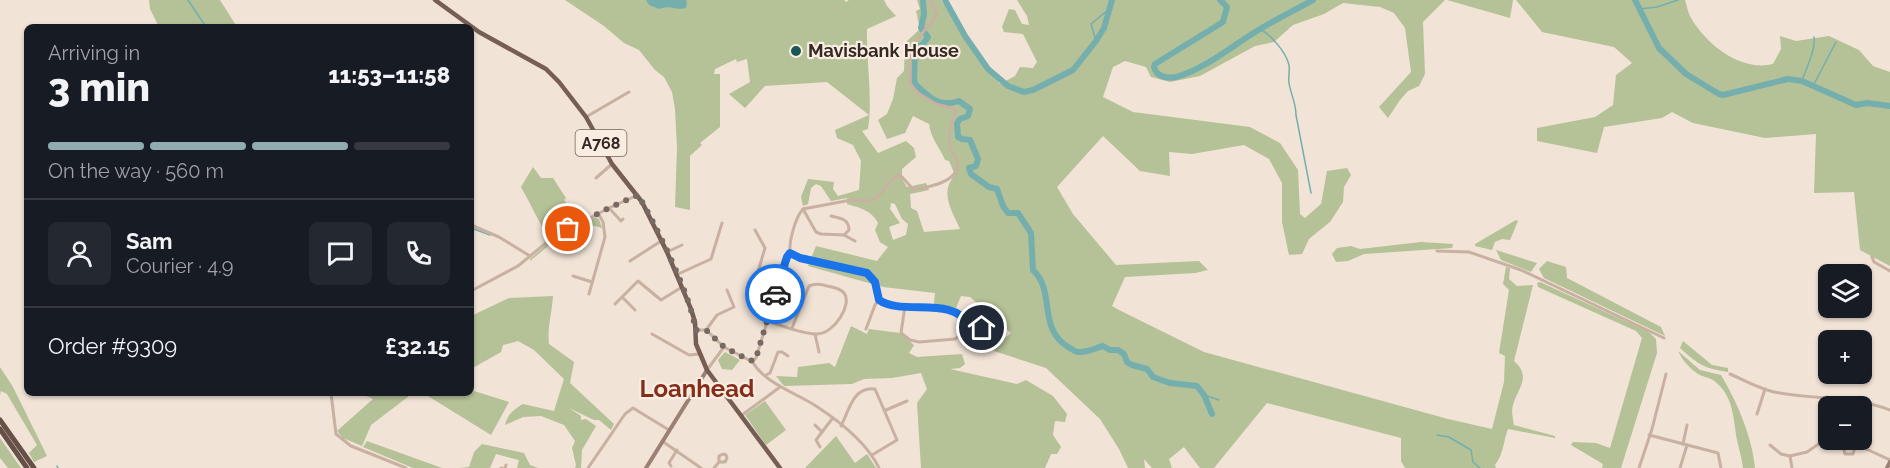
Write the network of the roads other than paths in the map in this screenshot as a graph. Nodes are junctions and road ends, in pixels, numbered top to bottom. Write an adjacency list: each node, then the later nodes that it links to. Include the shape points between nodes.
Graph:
1 (435, 0): 3 (main road, A768)
2 (930, 0): 13 (street, via 937,15 911,47 910,84 936,104 956,111 950,128 950,149 956,169 938,184 913,189 897,175 870,201 850,200)
3 (467, 24)
4 (474, 29): 6 (main road, A768, via 552,75)
5 (629, 92): 6 (street)
6 (586, 117): 7 (main road, A768)
7 (612, 164): 9 (street); 11 (main road, A768)
8 (597, 167): 9 (street)
9 (602, 173): 10 (street)
10 (596, 178)
11 (638, 195): 12 (street); 21 (main road, A768)
12 (609, 208): 14 (street); 16 (street)
13 (803, 210): 20 (street, via 816,232); 28 (street)
14 (598, 213): 23 (street, via 605,230); 29 (street, via 552,238)
15 (831, 216): 20 (street, via 848,223 849,230)
16 (623, 219)
17 (722, 224): 33 (street, via 711,259)
18 (474, 226): 29 (street)
19 (755, 230): 40 (street, via 765,248 754,285)
20 (844, 235): 22 (street)
21 (661, 241): 27 (main road, A768); 31 (street)
22 (855, 241)
23 (603, 243): 24 (street); 35 (street)
24 (608, 245)
25 (682, 245): 27 (street)
26 (1437, 251): 57 (street, via 1469,252 1521,270)
27 (666, 252): 33 (main road, A768)
28 (790, 253): 40 (street); 43 (street, via 867,273 875,282)
29 (530, 256): 37 (street)
30 (1872, 257): 32 (street)
31 (631, 260)
32 (1890, 271)
33 (676, 275): 36 (main road, A768)
34 (573, 276): 35 (street)
35 (592, 282): 39 (street)
36 (682, 286): 41 (street, via 661,300 638,281); 53 (main road, A768)
37 (474, 289)
38 (727, 290): 54 (street, via 734,308 717,315)
39 (589, 294)
40 (775, 294): 48 (street)
41 (622, 297): 44 (street); 45 (street)
42 (636, 299): 45 (street)
43 (879, 300): 46 (street); 52 (street)
44 (615, 304)
45 (630, 305): 47 (street)
46 (905, 306): 49 (street, via 955,312); 49 (street, via 901,333 910,340 955,339 963,335)
47 (635, 310)
48 (767, 321): 50 (street); 62 (street)
49 (967, 324): 51 (street)
50 (792, 328): 56 (street); 56 (street, via 809,286 819,284 841,290 846,300 838,323 825,333)
51 (982, 328)
52 (866, 329)
53 (695, 330): 54 (street); 60 (main road, A768)
54 (706, 330): 58 (street)
55 (652, 334): 60 (street, via 689,355)
56 (815, 334): 59 (street)
57 (1664, 338)
58 (724, 347): 62 (street); 63 (street)
59 (819, 352)
60 (699, 354): 63 (main road, A768)
61 (788, 357): 66 (street, via 778,352)
62 (752, 361): 66 (street)
63 (707, 370): 76 (main road, A768); 83 (main road)
64 (1665, 374): 85 (street)
65 (1730, 375): 68 (street)
66 (766, 376): 67 (street)
67 (780, 387): 76 (street); 77 (street, via 817,406)
68 (1765, 389): 70 (street); 75 (street)
69 (331, 396): 102 (street, via 336,434 341,439)
70 (1818, 396)
71 (907, 401): 74 (street)
72 (1872, 404): 73 (street)
73 (1890, 410)
74 (886, 411): 81 (street, via 877,391 870,388 853,398); 95 (street, via 897,440)
75 (1756, 412)
76 (742, 415): 107 (main road, A768)
77 (832, 419): 81 (street); 84 (street)
78 (1, 420): 101 (highway)
79 (815, 425): 84 (street)
80 (1687, 425): 88 (street)
81 (841, 426): 95 (street)
82 (0, 429): 100 (highway)
83 (669, 430): 86 (main road); 103 (street, via 633,408)
84 (822, 432): 90 (street, via 816,440)
85 (1649, 435): 88 (street); 109 (street)
86 (662, 441): 91 (street); 104 (main road)
87 (1818, 444): 96 (street, via 1808,452)
88 (1685, 445): 110 (street); 111 (street, via 1718,453)
89 (1770, 445): 96 (street)
90 (820, 447)
91 (677, 450): 99 (street); 105 (street)
92 (1843, 450): 93 (street, via 1851,455)
93 (1854, 450)
94 (1872, 450): 97 (street)
95 (872, 455): 108 (street)
96 (1790, 456): 112 (street)
97 (1890, 461): 113 (main road)
98 (719, 462): 106 (street)
99 (671, 466)
100 (27, 468)
101 (34, 468)
102 (404, 468)
103 (588, 468)
104 (646, 468)
105 (701, 468)
106 (714, 468)
107 (780, 468)
108 (879, 468)
109 (1639, 468)
110 (1680, 468)
111 (1721, 468)
112 (1792, 468)
113 (1887, 468)

